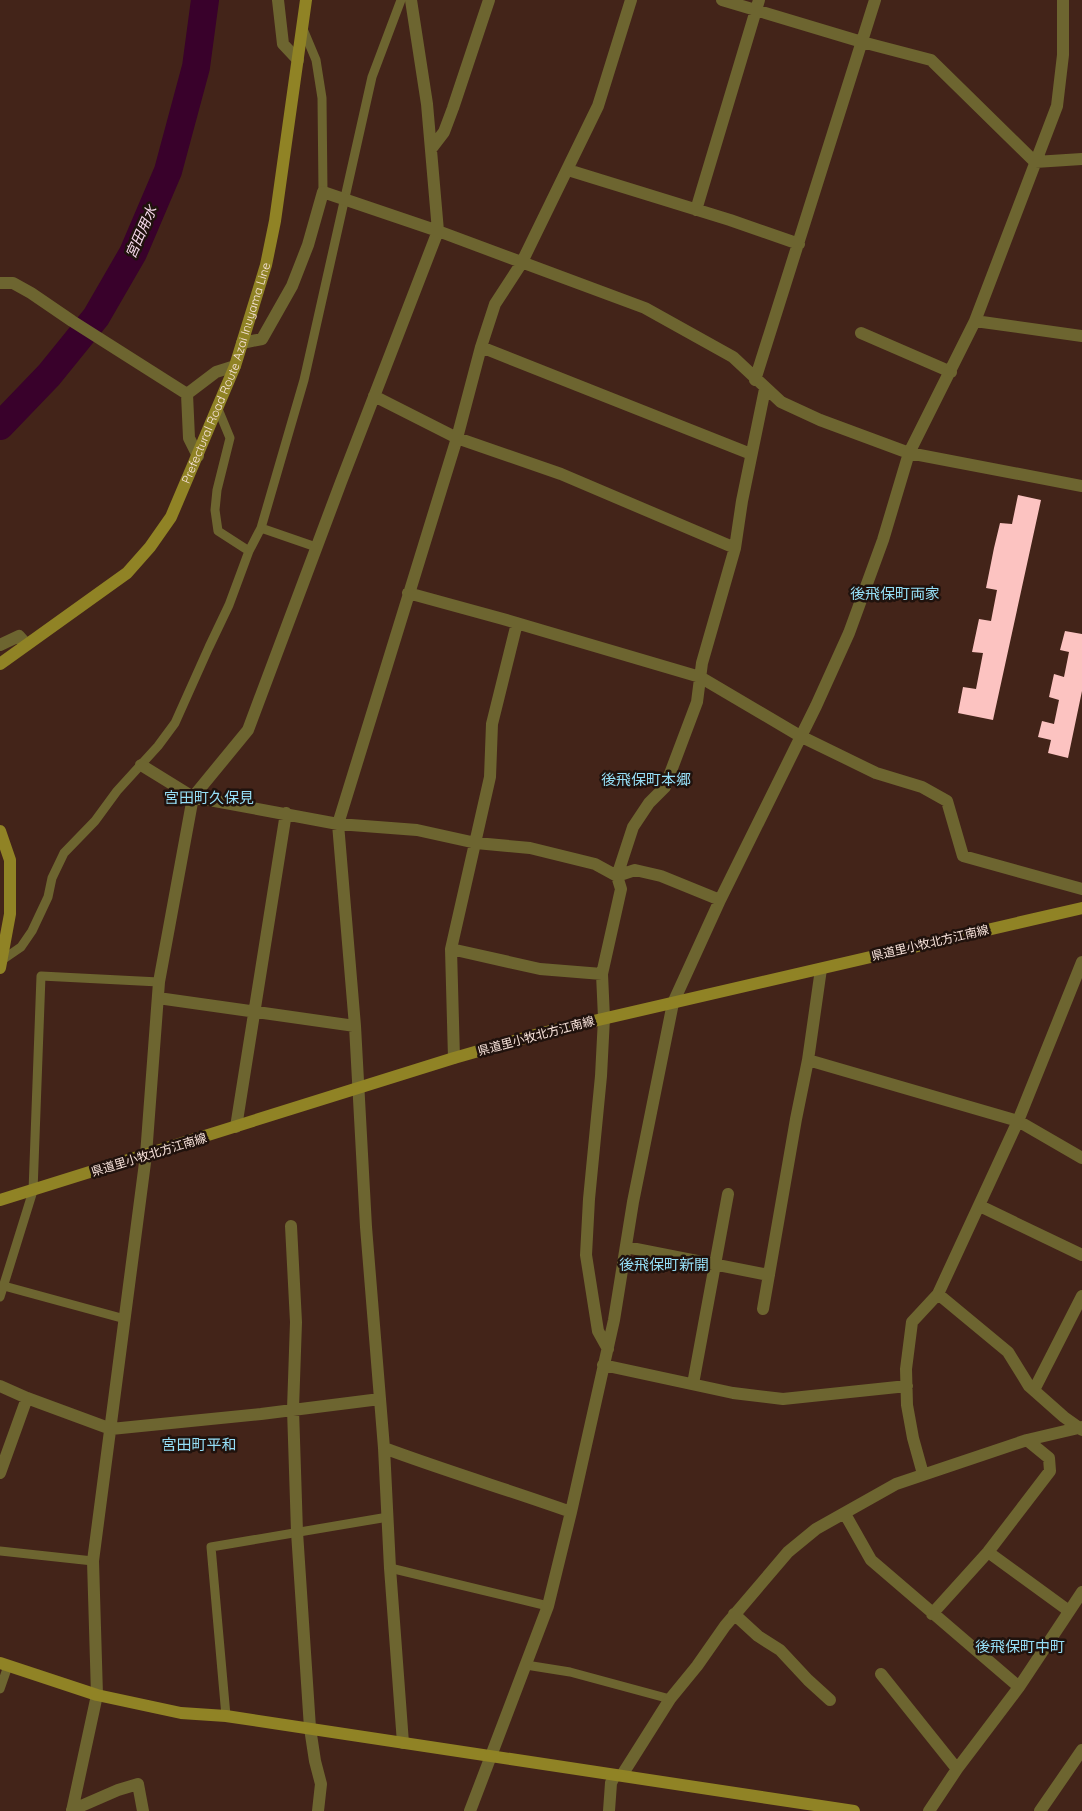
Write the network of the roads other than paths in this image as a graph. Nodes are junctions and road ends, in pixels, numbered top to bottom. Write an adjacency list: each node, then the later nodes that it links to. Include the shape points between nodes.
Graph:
1 (278, 0): 13 (street, via 282,44)
2 (306, 0): 11 (main road, Prefectural Road Route Azai Inuyama Line)
3 (401, 0): 19 (lane, via 372,77)
4 (411, 0): 14 (street)
5 (489, 0): 14 (street, via 444,132)
6 (631, 0): 17 (street, via 598,106)
7 (722, 0): 10 (street)
8 (875, 0): 12 (street)
9 (1064, 0): 16 (street, via 1063,55 1057,106)
10 (758, 5): 12 (street); 20 (street)
11 (302, 27): 13 (main road, Prefectural Road Route Azai Inuyama Line); 18 (lane, via 316,60 322,98)
12 (862, 42): 16 (street, via 931,60); 22 (street)
13 (298, 60): 28 (main road, Prefectural Road Route Azai Inuyama Line, via 275,221 266,265)
14 (431, 149): 21 (street)
15 (1082, 160): 16 (street)
16 (1035, 162): 25 (street)
17 (568, 170): 20 (street); 23 (street)
18 (323, 192): 19 (street); 28 (street, via 292,286 262,339)
19 (344, 199): 21 (street); 42 (lane, via 304,380)
20 (696, 210): 22 (street)
21 (438, 231): 23 (street); 35 (street)
22 (799, 244): 32 (street)
23 (522, 264): 29 (street, via 495,304); 32 (street, via 645,308 733,357)
24 (0, 283): 34 (street, via 13,283 31,293)
25 (975, 321): 27 (street); 31 (street)
26 (861, 333): 31 (street)
27 (1082, 336)
28 (242, 343): 30 (main road, Prefectural Road Route Azai Inuyama Line)
29 (481, 347): 37 (street); 39 (street)
30 (235, 366): 34 (street, via 216,372); 36 (main road, Prefectural Road Route Azai Inuyama Line)
31 (951, 372): 38 (street)
32 (755, 380): 33 (street)
33 (765, 389): 38 (street, via 781,402 820,420); 39 (street)
34 (187, 394): 40 (street, via 189,438)
35 (374, 396): 37 (street); 43 (street)
36 (218, 409): 40 (main road, Prefectural Road Route Azai Inuyama Line); 45 (lane, via 230,438 217,490 218,531)
37 (457, 438): 44 (street, via 561,474); 46 (street)
38 (909, 453): 41 (street); 52 (street, via 883,540 849,634)
39 (751, 454): 44 (street)
40 (198, 456): 49 (main road, Prefectural Road Route Azai Inuyama Line, via 171,517 150,547 127,572)
41 (1082, 486)
42 (260, 528): 43 (lane); 45 (lane)
43 (316, 547): 54 (street, via 248,730)
44 (735, 548): 51 (street)
45 (250, 551): 53 (lane, via 230,605 176,723)
46 (408, 593): 47 (street); 56 (street)
47 (517, 623): 51 (street); 58 (street, via 492,724 490,777)
48 (0, 644): 49 (street, via 19,636)
49 (26, 644): 50 (main road, Prefectural Road Route Azai Inuyama Line)
50 (0, 664)
51 (700, 677): 52 (street); 59 (street, via 697,702 665,787 649,803 634,827)
52 (800, 736): 60 (street, via 876,773 922,788 948,801 963,856); 61 (street)
53 (141, 764): 54 (street); 65 (lane, via 95,821 64,853 32,931 21,947)
54 (193, 797): 55 (street); 68 (street)
55 (286, 813): 56 (street); 71 (street)
56 (338, 824): 58 (street, via 417,830); 73 (street)
57 (0, 831): 65 (main road, via 10,860 10,914)
58 (476, 842): 59 (street, via 530,848 595,864); 63 (street)
59 (617, 876): 61 (street, via 635,870 661,876); 67 (street, via 621,889)
60 (1082, 889)
61 (720, 900): 70 (street)
62 (1082, 908): 66 (main road, 県道里小牧北方江南線)
63 (451, 948): 67 (street, via 540,969); 74 (street)
64 (1082, 962): 77 (street)
65 (1, 964)
66 (821, 969): 70 (main road, 県道里小牧北方江南線); 75 (street)
67 (602, 974): 72 (street)
68 (159, 982): 69 (street); 81 (lane, via 41,976)
69 (158, 998): 71 (street); 79 (street)
70 (673, 1003): 72 (main road, 県道里小牧北方江南線); 86 (street)
71 (254, 1011): 73 (street); 78 (street)
72 (604, 1018): 74 (main road, 県道里小牧北方江南線); 96 (street, via 586,1255 598,1331)
73 (355, 1026): 76 (street)
74 (454, 1058): 76 (main road, 県道里小牧北方江南線)
75 (808, 1060): 77 (street); 89 (street)
76 (358, 1089): 78 (main road, 県道里小牧北方江南線); 103 (street)
77 (1018, 1121): 80 (street); 84 (street)
78 (236, 1127): 79 (main road, 県道里小牧北方江南線)
79 (146, 1155): 81 (main road, 県道里小牧北方江南線); 95 (street)
80 (1082, 1158)
81 (33, 1191): 83 (main road, 県道里小牧北方江南線); 90 (lane)
82 (728, 1194): 88 (street)
83 (0, 1200)
84 (980, 1206): 87 (street); 91 (street)
85 (291, 1226): 104 (street, via 296,1322)
86 (626, 1246): 88 (street); 96 (street)
87 (1082, 1255)
88 (716, 1264): 89 (street); 98 (street)
89 (769, 1275): 94 (street)
90 (4, 1286): 93 (lane); 95 (lane)
91 (938, 1294): 100 (street, via 912,1322); 101 (street, via 1008,1352)
92 (1082, 1296): 101 (street)
93 (0, 1297)
94 (763, 1309)
95 (126, 1319): 106 (street)
96 (608, 1349): 97 (street)
97 (603, 1365): 98 (street); 112 (street)
98 (693, 1384): 100 (street, via 783,1399)
99 (0, 1386): 102 (street)
100 (907, 1386): 111 (street, via 913,1438)
101 (1034, 1390): 105 (street)
102 (27, 1398): 106 (street); 109 (street)
103 (380, 1399): 104 (street); 108 (street)
104 (293, 1409): 106 (street); 115 (street)
105 (1081, 1428): 107 (street)
106 (112, 1429): 118 (street)
107 (1027, 1440): 111 (street); 117 (street, via 1049,1458 1050,1471)
108 (384, 1448): 112 (street); 114 (street)
109 (3, 1456): 110 (street)
110 (0, 1473)
111 (923, 1474): 113 (street, via 896,1484)
112 (571, 1512): 121 (street)
113 (845, 1514): 123 (street, via 816,1529 788,1552); 124 (street, via 871,1560)
114 (388, 1517): 115 (lane); 119 (street)
115 (297, 1532): 133 (lane, via 211,1547); 134 (street)
116 (0, 1551): 118 (lane)
117 (988, 1552): 122 (street); 124 (street)
118 (93, 1561): 130 (street)
119 (390, 1568): 121 (lane); 135 (street)
120 (1082, 1592): 122 (street)
121 (548, 1606): 126 (street)
122 (1068, 1611): 128 (street)
123 (734, 1614): 131 (street); 132 (street, via 758,1636 780,1650)
124 (932, 1614): 128 (street)
125 (4, 1664): 129 (lane); 130 (main road)
126 (526, 1665): 131 (lane, via 570,1672); 137 (street)
127 (881, 1674): 138 (street)
128 (1019, 1687): 138 (street)
129 (0, 1689)
130 (97, 1695): 133 (main road, via 181,1713); 141 (street)
131 (670, 1699): 139 (street)
132 (830, 1700)
133 (226, 1716): 134 (main road)
134 (310, 1728): 135 (main road); 143 (street, via 321,1784)
135 (403, 1743): 137 (main road)
136 (1082, 1750): 148 (street)
137 (490, 1756): 139 (main road); 144 (street)
138 (957, 1769): 147 (street)
139 (619, 1775): 140 (main road); 145 (street, via 611,1784)
140 (831, 1809): 146 (main road)
141 (72, 1810): 142 (street, via 138,1784)
142 (142, 1811)
143 (318, 1811)
144 (470, 1811)
145 (609, 1811)
146 (854, 1811)
147 (929, 1811)
148 (1040, 1811)

